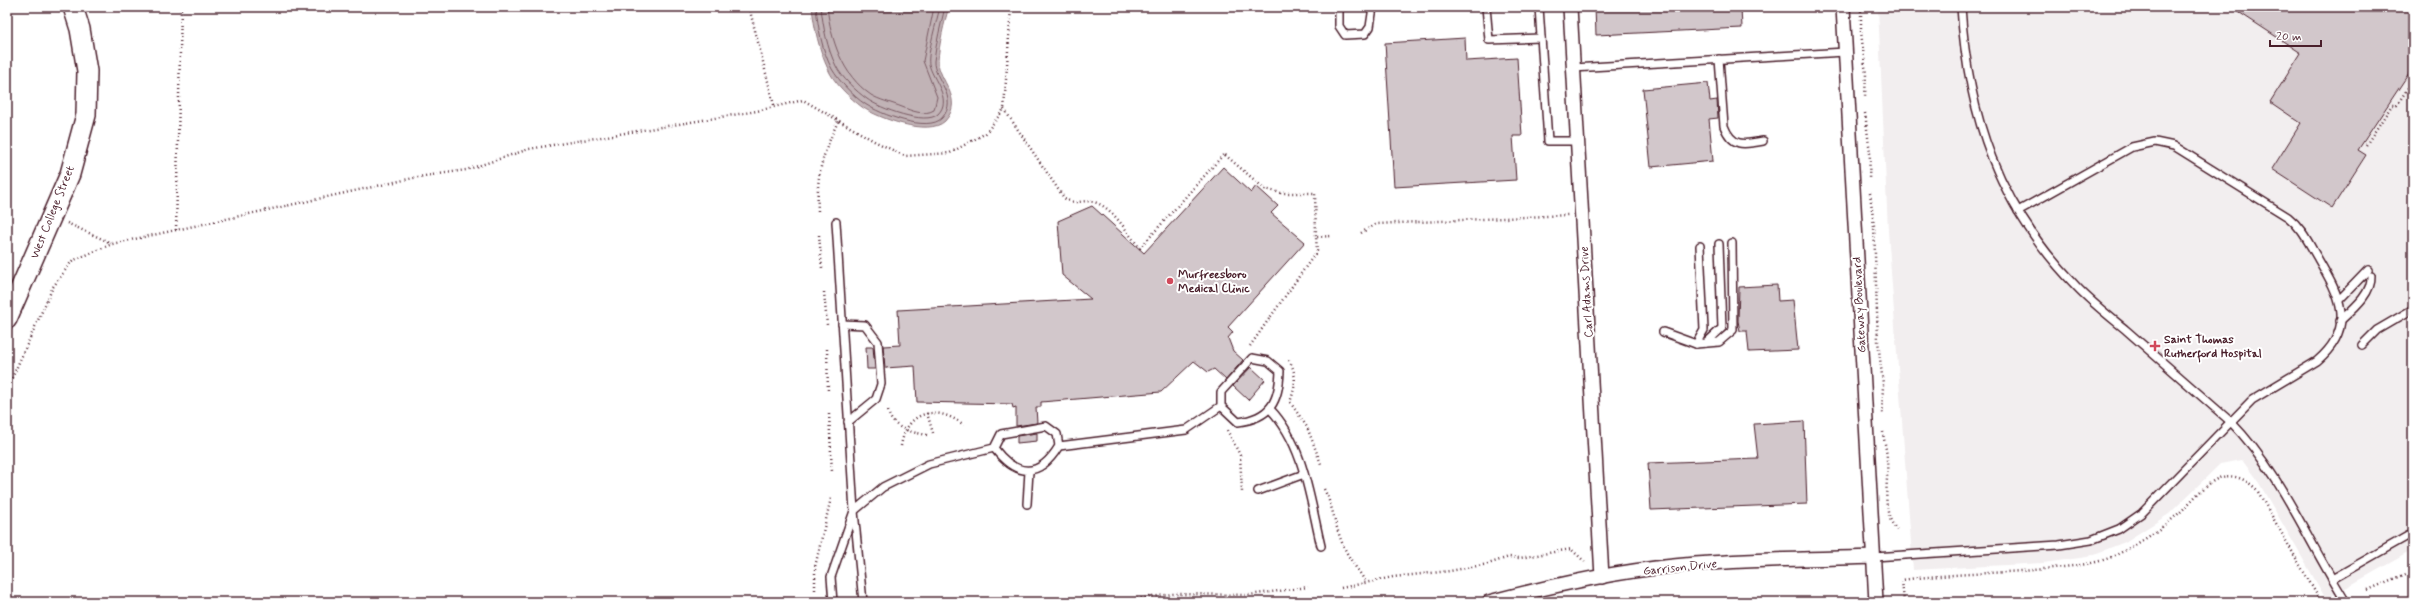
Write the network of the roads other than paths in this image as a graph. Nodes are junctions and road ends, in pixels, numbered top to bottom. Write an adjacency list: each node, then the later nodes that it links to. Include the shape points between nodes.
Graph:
1 (73, 7): 22 (street, West College Street, via 80,29 86,71 86,115 70,174)
2 (1339, 7): 3 (lane, via 1339,26 1345,35 1352,36 1365,34 1370,27)
3 (1373, 7)
4 (1486, 7): 9 (lane, via 1489,40)
5 (1539, 7): 9 (lane)
6 (1570, 7): 12 (street, Carl Adams Drive)
7 (1843, 7): 10 (street, Gateway Boulevard)
8 (1962, 7): 15 (lane, via 1966,62 1974,106 1996,168)
9 (1541, 38): 13 (lane, via 1548,141)
10 (1845, 52): 11 (lane); 42 (street, Gateway Boulevard)
11 (1719, 60): 12 (lane); 14 (lane, via 1724,126 1728,135 1735,143)
12 (1573, 68): 13 (street, Carl Adams Drive)
13 (1578, 141): 43 (street, Carl Adams Drive)
14 (1762, 141)
15 (2018, 211): 20 (lane, via 2132,147 2155,142 2174,146 2296,223); 32 (lane, via 2044,250 2076,287)
16 (836, 222): 24 (lane)
17 (1732, 243): 26 (lane, via 1733,330 1719,342)
18 (1719, 244): 26 (lane, via 1722,328)
19 (1700, 246): 27 (lane, via 1704,330)
20 (2340, 299): 23 (lane); 23 (lane, via 2369,273 2372,284 2358,304)
21 (2413, 309): 28 (lane, via 2377,330)
22 (7, 319)
23 (2340, 321): 32 (lane, via 2335,339 2326,353 2252,400)
24 (842, 324): 31 (lane); 31 (lane, via 865,325 878,342 881,384 876,399)
25 (1663, 332): 27 (lane)
26 (1706, 343): 27 (lane)
27 (1696, 344)
28 (2362, 346)
29 (1221, 406): 30 (lane, via 1238,422 1254,420); 30 (lane, via 1221,392 1252,358 1268,361 1280,371 1280,390); 33 (lane, via 1186,430)
30 (1270, 409): 36 (lane, via 1281,421 1301,462)
31 (848, 422): 39 (lane)
32 (2231, 422): 42 (lane, via 2142,513 2105,536 2060,546); 44 (lane, via 2254,447 2274,477)
33 (1059, 446): 34 (lane, via 1057,434 1046,426 1001,434); 35 (lane, via 1050,461)
34 (994, 448): 35 (lane, via 1005,462); 39 (lane, via 929,464 884,486)
35 (1029, 471): 38 (lane)
36 (1304, 474): 37 (lane); 41 (lane)
37 (1258, 491)
38 (1028, 504)
39 (854, 511): 45 (lane, via 831,577); 46 (lane)
40 (2413, 533): 44 (lane)
41 (1321, 546)
42 (1874, 557): 43 (street, Garrison Drive, via 1695,564); 48 (street, Gateway Boulevard)
43 (1602, 577): 47 (street, Garrison Drive, via 1552,586)
44 (2332, 579): 49 (lane)
45 (833, 602)
46 (863, 602)
47 (1489, 602)
48 (1876, 602)
49 (2346, 602)

